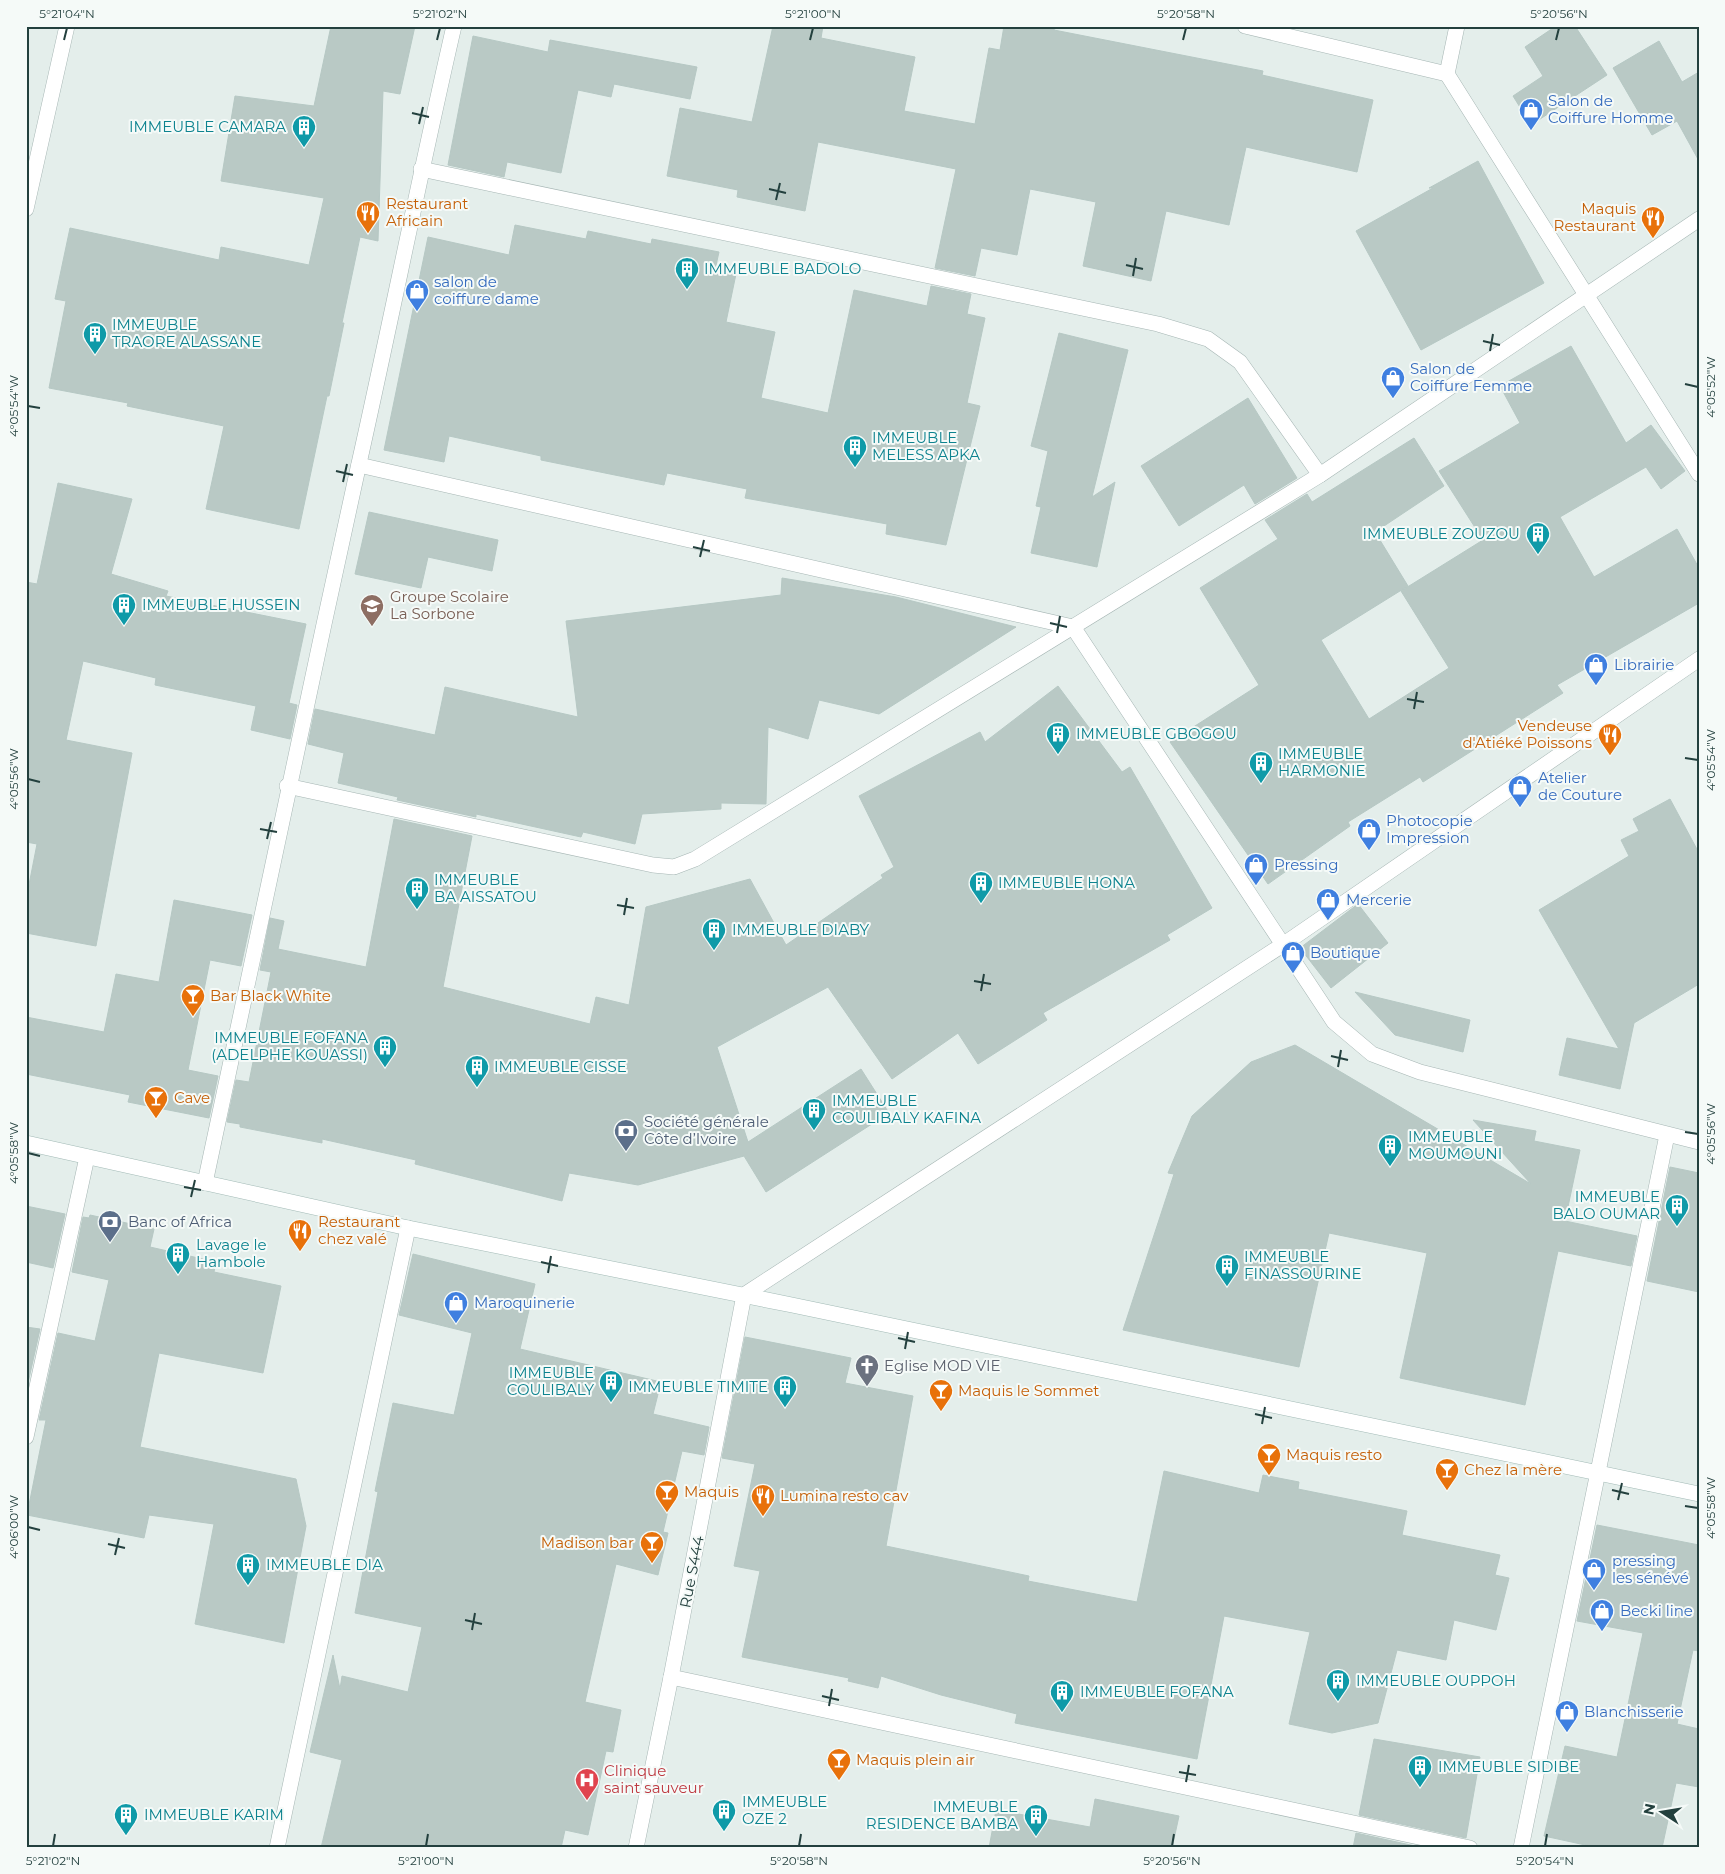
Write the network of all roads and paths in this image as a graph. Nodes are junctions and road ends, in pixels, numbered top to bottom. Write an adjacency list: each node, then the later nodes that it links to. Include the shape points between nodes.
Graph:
1 (67, 26): 7 (street)
2 (454, 26): 6 (street)
3 (1245, 26): 5 (street)
4 (1457, 26): 5 (street)
5 (1447, 74): 9 (street)
6 (420, 169): 10 (street); 12 (street, via 1158,324 1208,339 1240,362)
7 (26, 209)
8 (1699, 219): 9 (street)
9 (1587, 293): 11 (street); 12 (street)
10 (359, 465): 13 (street); 15 (street)
11 (1699, 474)
12 (1320, 475): 13 (street)
13 (1073, 627): 15 (street, via 695,859 674,867); 16 (street)
14 (1699, 659): 16 (street)
15 (288, 786): 21 (street)
16 (1284, 944): 17 (street, via 1334,1022 1372,1054 1420,1072); 23 (street)
17 (1667, 1135): 18 (street); 25 (street)
18 (1699, 1142)
19 (26, 1144): 20 (street)
20 (87, 1157): 21 (street); 24 (street)
21 (205, 1183): 22 (street)
22 (408, 1228): 23 (street); 28 (street)
23 (744, 1295): 25 (street); 27 (street, Rue S444)
24 (26, 1437)
25 (1597, 1472): 26 (street); 31 (street)
26 (1699, 1494)
27 (671, 1677): 29 (street, Rue S444); 30 (street)
28 (277, 1848)
29 (636, 1848)
30 (1470, 1848)
31 (1521, 1848)

